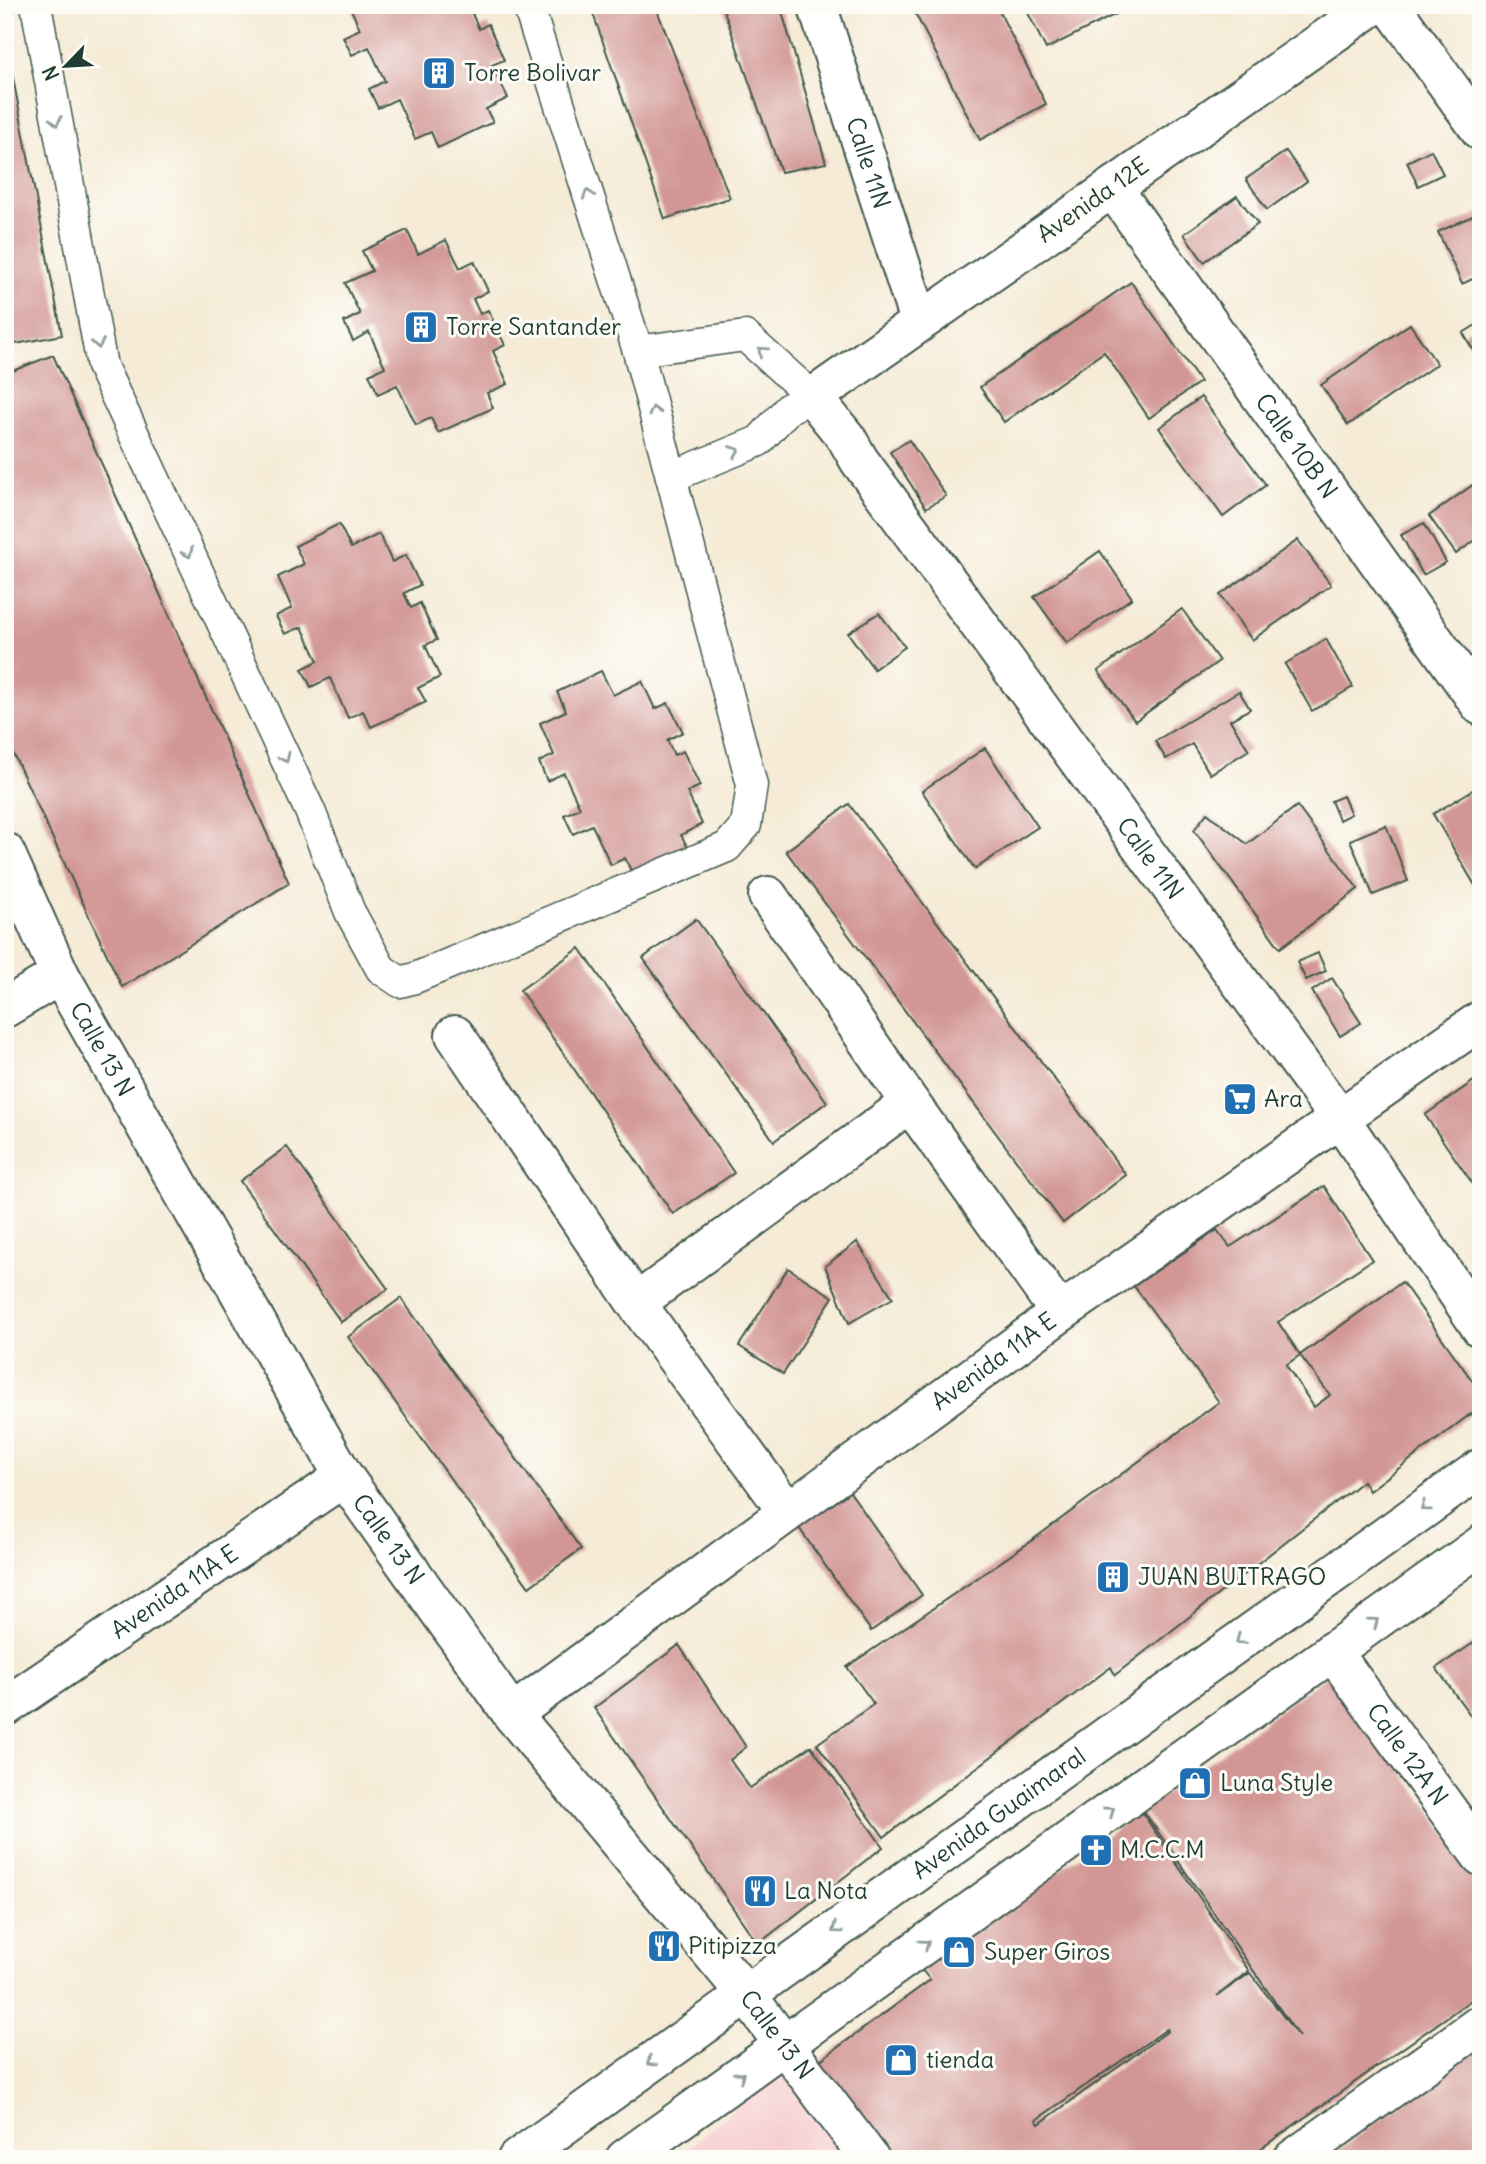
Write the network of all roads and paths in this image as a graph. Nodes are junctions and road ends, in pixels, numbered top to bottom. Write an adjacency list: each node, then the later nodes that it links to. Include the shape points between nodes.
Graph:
1 (36, 5): 11 (lane, one-way to 11, via 102,366 310,810 350,912 381,969 400,982 727,847 746,824 752,785)
2 (528, 5): 9 (lane, one-way to 2)
3 (817, 5): 8 (street, Calle 11N)
4 (1374, 5): 7 (street, Avenida 12E)
5 (1390, 5): 6 (street)
6 (1481, 131)
7 (1112, 187): 8 (street, Avenida 12E); 12 (street, Calle 10B N)
8 (919, 321): 10 (street, Avenida 12E)
9 (638, 351): 10 (lane, one-way to 9, via 745,336); 11 (lane, one-way to 9)
10 (813, 397): 11 (lane, one-way to 10, via 759,441 789,408); 20 (street, Calle 11N)
11 (671, 477)
12 (1481, 706)
13 (5, 852): 15 (street, Calle 13 N)
14 (768, 895): 19 (street)
15 (60, 975): 16 (street); 25 (street, Calle 13 N)
16 (5, 1009)
17 (1481, 1020): 20 (street, Avenida 11A E)
18 (455, 1035): 21 (street)
19 (910, 1103): 21 (street); 22 (street)
20 (1340, 1120): 22 (street, Avenida 11A E); 23 (street, Calle 11N)
21 (636, 1303): 26 (street)
22 (1060, 1313): 26 (street, Avenida 11A E)
23 (1481, 1328)
24 (1481, 1468): 32 (street, Avenida Guaimaral, one-way to 32)
25 (344, 1478): 29 (street, Avenida 11A E); 30 (street, Calle 13 N)
26 (787, 1511): 30 (street, Avenida 11A E)
27 (1481, 1545): 28 (street, one-way to 27)
28 (1332, 1651): 31 (street, Calle 12A N); 34 (street, one-way to 28)
29 (5, 1707)
30 (512, 1714): 32 (street, Calle 13 N)
31 (1481, 1856)
32 (746, 1994): 34 (street, Calle 13 N); 35 (street, Avenida Guaimaral, one-way to 35)
33 (1481, 2024): 38 (street)
34 (785, 2044): 36 (street, one-way to 34); 37 (street, Calle 13 N)
35 (517, 2159)
36 (625, 2159)
37 (870, 2159)
38 (1294, 2159)

